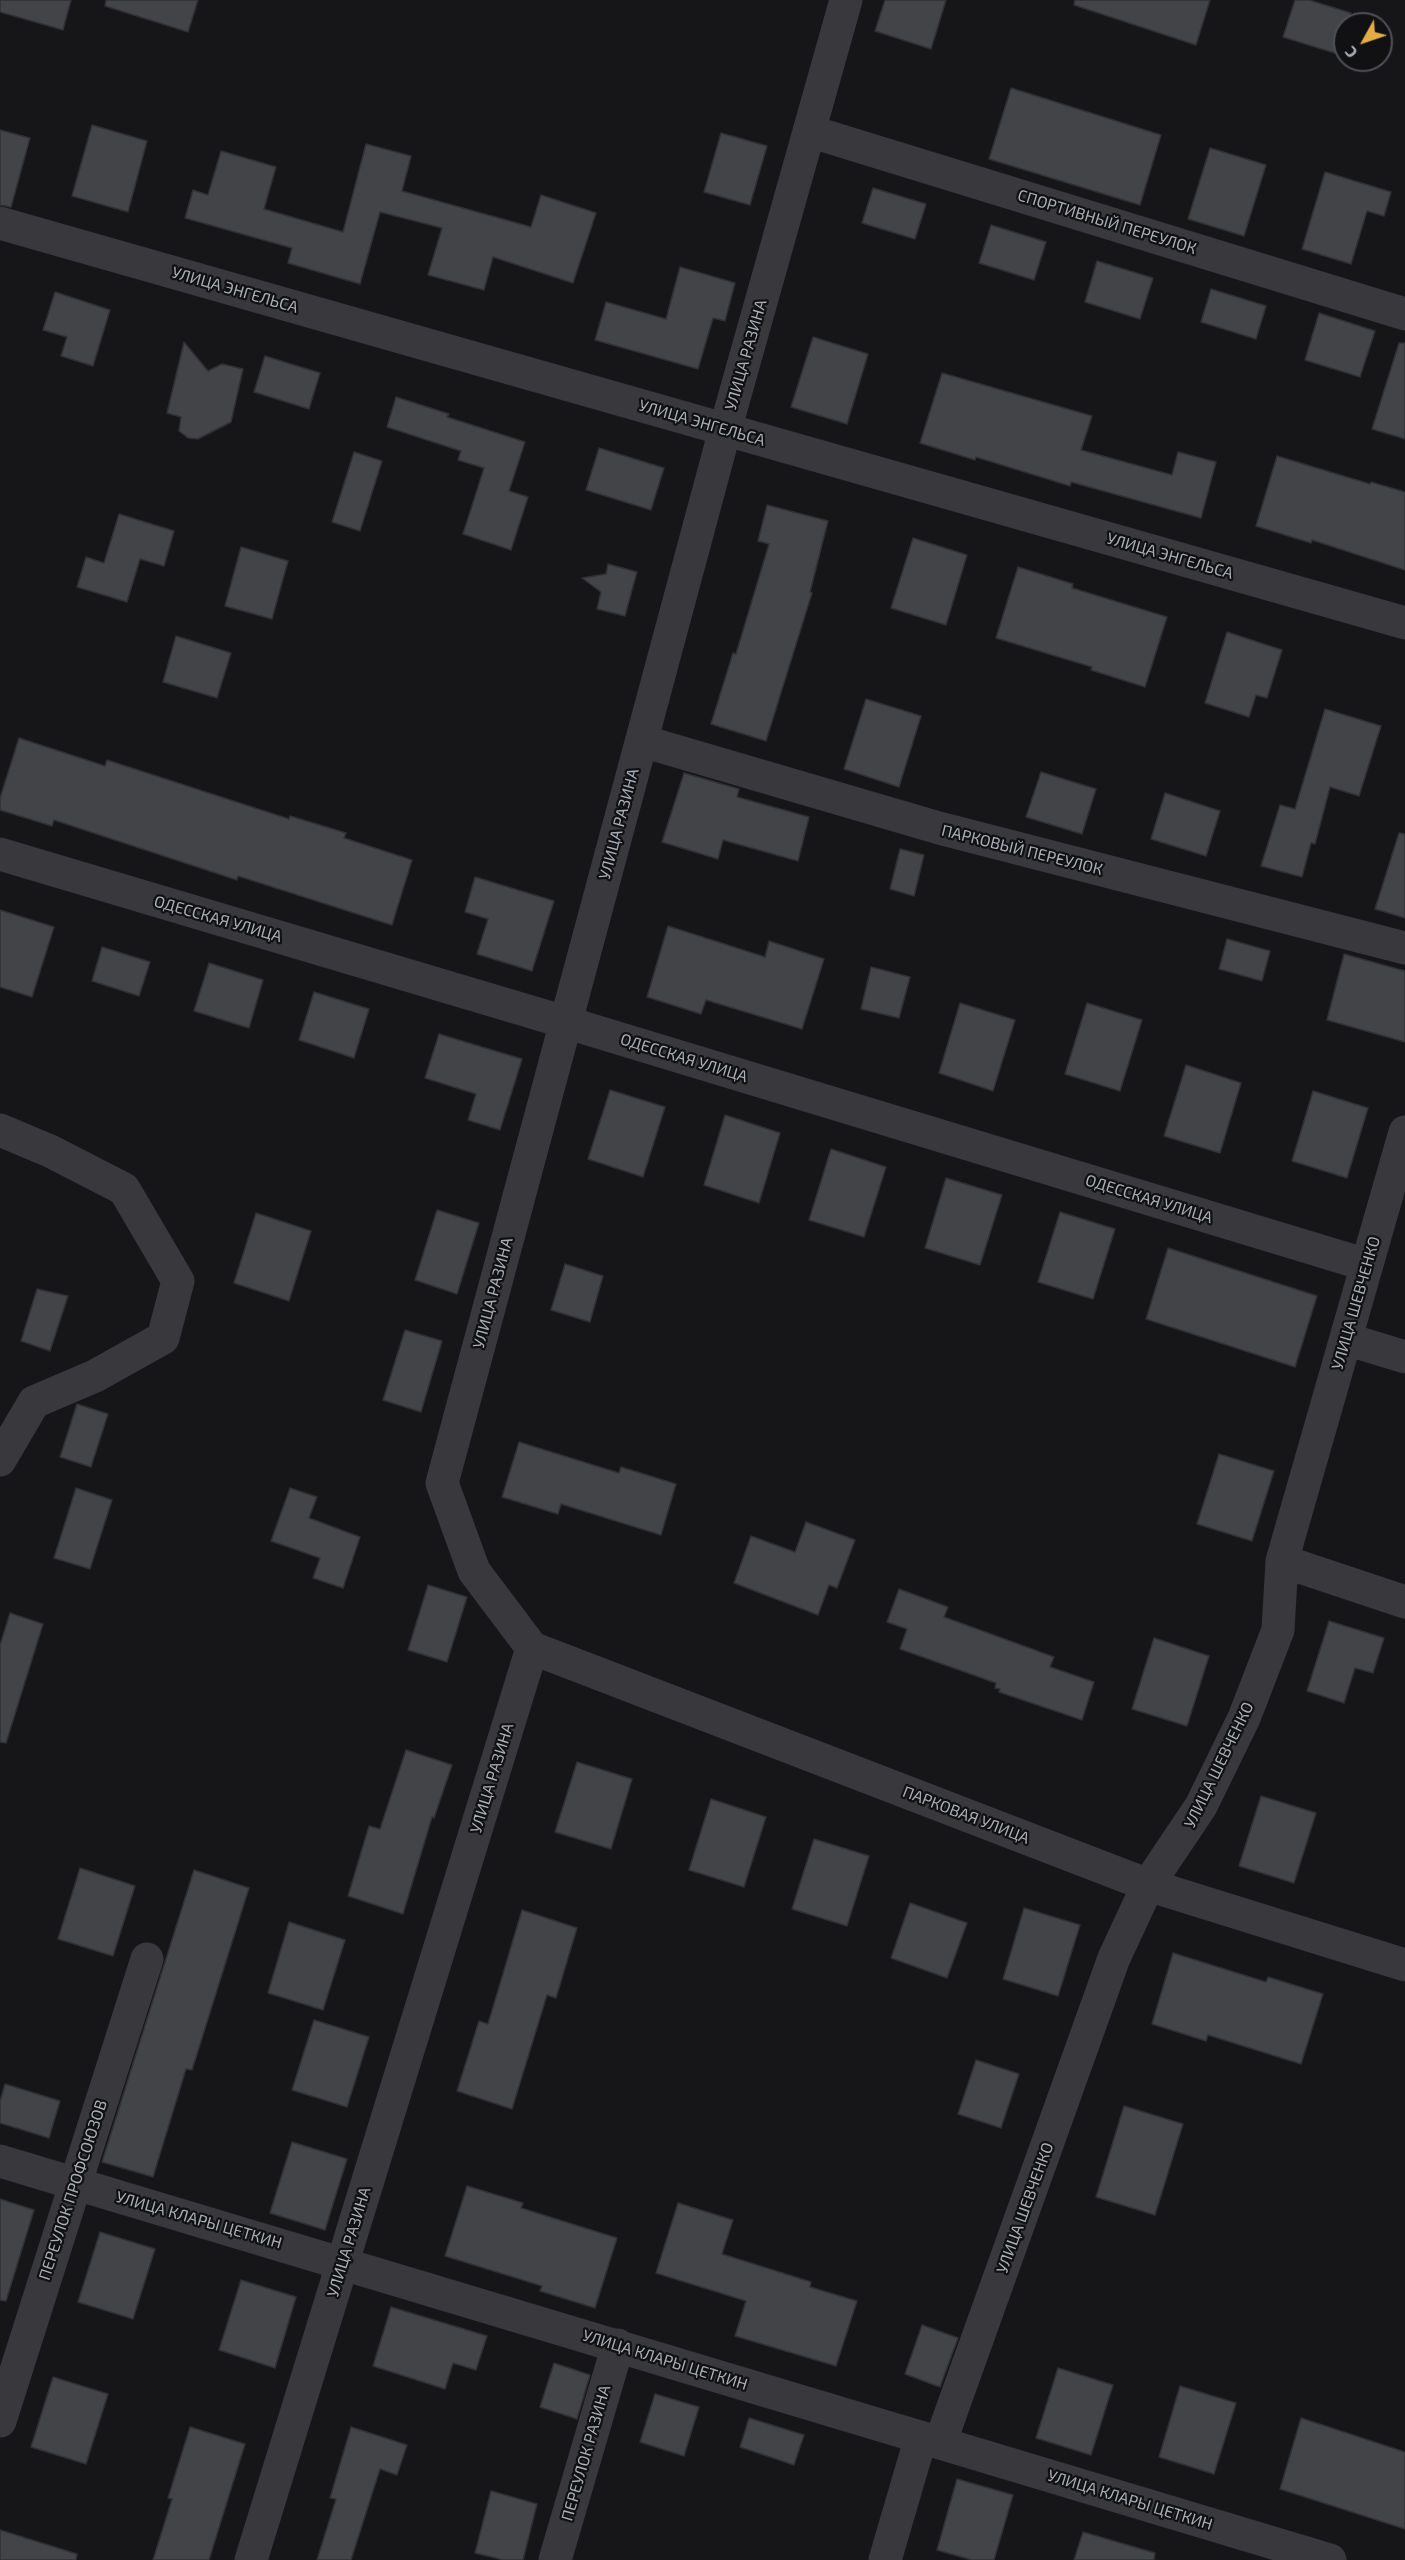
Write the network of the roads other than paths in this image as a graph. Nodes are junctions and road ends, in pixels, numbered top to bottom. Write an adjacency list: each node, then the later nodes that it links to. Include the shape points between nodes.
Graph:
1 (846, 0): 2 (street, УЛИЦА РАЗИНА)
2 (809, 131): 4 (street, СПОРТИВНЫЙ ПЕРЕУЛОК); 5 (street, УЛИЦА РАЗИНА)
3 (0, 223): 5 (street, УЛИЦА ЭНГЕЛЬСА)
4 (1405, 314)
5 (725, 430): 6 (street, УЛИЦА ЭНГЕЛЬСА); 7 (street, УЛИЦА РАЗИНА)
6 (1405, 623)
7 (642, 741): 9 (street, ПАРКОВЫЙ ПЕРЕУЛОК, via 939,828); 10 (street, УЛИЦА РАЗИНА)
8 (0, 854): 10 (street, ОДЕССКАЯ УЛИЦА)
9 (1405, 948)
10 (565, 1022): 13 (street, ОДЕССКАЯ УЛИЦА); 19 (street, УЛИЦА РАЗИНА, via 442,1483 474,1571)
11 (0, 1130): 16 (street, via 124,1189 178,1281 163,1338 95,1376 34,1402)
12 (1405, 1132): 13 (street, УЛИЦА ШЕВЧЕНКО)
13 (1367, 1265): 14 (street, УЛИЦА ШЕВЧЕНКО)
14 (1346, 1339): 15 (street); 17 (street, УЛИЦА ШЕВЧЕНКО)
15 (1405, 1356)
16 (0, 1460)
17 (1282, 1561): 18 (street); 20 (street, УЛИЦА ШЕВЧЕНКО, via 1278,1630 1244,1718 1201,1806)
18 (1405, 1602)
19 (532, 1648): 20 (street, ПАРКОВАЯ УЛИЦА); 25 (street, УЛИЦА РАЗИНА)
20 (1148, 1885): 22 (street, ПАРКОВАЯ УЛИЦА); 28 (street, УЛИЦА ШЕВЧЕНКО, via 1114,1959)
21 (147, 1959): 24 (street, ПЕРЕУЛОК ПРОФСОЮЗОВ)
22 (1405, 1965)
23 (0, 2161): 24 (street, УЛИЦА КЛАРЫ ЦЕТКИН)
24 (74, 2184): 25 (street, УЛИЦА КЛАРЫ ЦЕТКИН); 27 (street, ПЕРЕУЛОК ПРОФСОЮЗОВ)
25 (343, 2263): 26 (street, УЛИЦА КЛАРЫ ЦЕТКИН); 29 (street, УЛИЦА РАЗИНА)
26 (618, 2345): 28 (street, УЛИЦА КЛАРЫ ЦЕТКИН); 30 (street, ПЕРЕУЛОК РАЗИНА)
27 (0, 2421)
28 (931, 2440): 31 (street, УЛИЦА ШЕВЧЕНКО); 32 (street, УЛИЦА КЛАРЫ ЦЕТКИН)
29 (251, 2560)
30 (555, 2560)
31 (885, 2560)
32 (1329, 2560)

